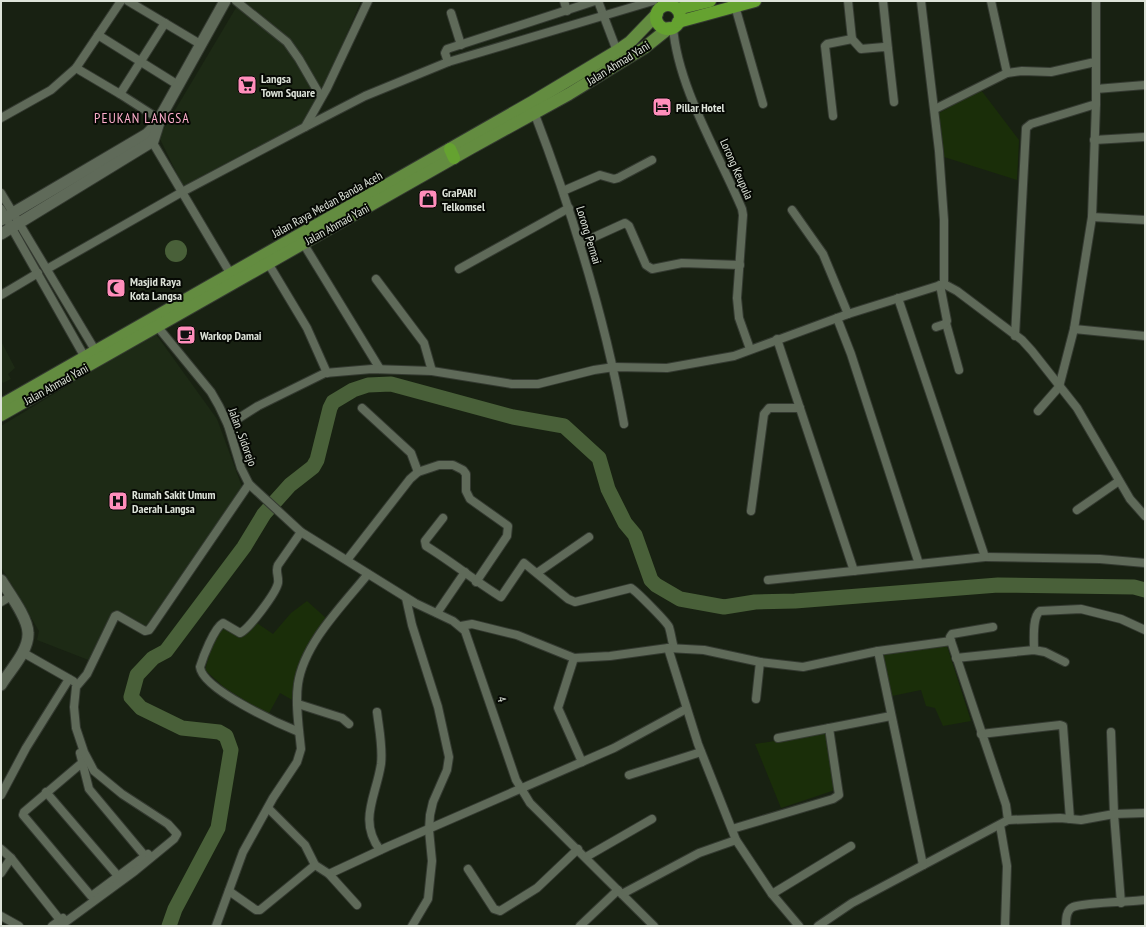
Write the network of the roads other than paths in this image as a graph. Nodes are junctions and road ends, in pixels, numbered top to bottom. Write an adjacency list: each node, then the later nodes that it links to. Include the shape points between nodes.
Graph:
1 (121, 1): 23 (street)
2 (128, 1): 21 (street)
3 (225, 1): 25 (main road)
4 (368, 1): 38 (street)
5 (564, 1): 18 (street)
6 (597, 1): 18 (street); 20 (street)
7 (710, 1): 17 (highway)
8 (755, 1): 16 (highway)
9 (848, 1): 24 (street)
10 (883, 1): 27 (street)
11 (921, 1): 42 (street)
12 (991, 1): 33 (street)
13 (1096, 1): 31 (street)
14 (237, 2): 38 (street, via 287,42 300,59)
15 (659, 6): 17 (highway, via 671,5); 20 (street); 22 (highway, via 660,24); 28 (main road, Jalan Raya Medan Banda Aceh, via 630,42)
16 (735, 6): 22 (highway); 40 (street)
17 (677, 9): 22 (highway, via 680,15)
18 (567, 11): 26 (street)
19 (451, 14): 26 (street)
20 (605, 16): 28 (street); 30 (street)
21 (165, 22): 25 (street); 29 (street)
22 (674, 26): 43 (main road, Jalan Ahmad Yani, via 644,48); 67 (street, Lorong Keupula, via 674,43 686,85 742,209)
23 (98, 35): 29 (street); 32 (street)
24 (852, 39): 27 (street, via 861,49); 44 (street, via 825,45)
25 (200, 44): 34 (main road)
26 (461, 45): 30 (street, via 446,50)
27 (888, 49): 39 (street)
28 (617, 51): 51 (main road, Jalan Raya Medan Banda Aceh)
29 (141, 62): 34 (street); 37 (street)
30 (448, 62): 47 (street, via 365,96)
31 (1095, 62): 33 (street, via 1051,72); 36 (street)
32 (76, 68): 37 (street); 45 (street, via 51,90)
33 (1007, 73): 42 (street)
34 (178, 85): 46 (main road)
35 (1145, 85): 36 (street)
36 (1096, 89): 41 (street)
37 (120, 94): 46 (street)
38 (321, 97): 47 (street)
39 (894, 102)
40 (763, 104)
41 (1096, 104): 50 (street); 82 (street, via 1031,124 1026,128)
42 (935, 108): 73 (street, via 944,220)
43 (534, 112): 51 (main road, Jalan Ahmad Yani); 54 (street, Lorong Permai)
44 (833, 116)
45 (1, 118)
46 (159, 120): 49 (main road)
47 (305, 127): 55 (street)
48 (1145, 137): 50 (street)
49 (150, 138): 53 (main road); 55 (street)
50 (1094, 140): 60 (street)
51 (452, 154): 64 (main road, Jalan Ahmad Yani); 71 (main road, Jalan Raya Medan Banda Aceh)
52 (652, 160): 54 (street, via 618,178 600,175)
53 (87, 176): 59 (main road); 62 (main road)
54 (563, 191): 57 (street, Lorong Permai)
55 (182, 192): 68 (street); 71 (street)
56 (1, 193): 59 (street)
57 (569, 208): 65 (street, Lorong Permai); 69 (street)
58 (792, 210): 76 (street, via 823,254)
59 (5, 215): 62 (street)
60 (1092, 217): 61 (street); 81 (street)
61 (1145, 220)
62 (16, 226): 63 (main road); 68 (street); 70 (street)
63 (1, 234)
64 (303, 243): 66 (main road, Jalan Ahmad Yani); 88 (street)
65 (580, 243): 67 (street, via 625,223 629,226 646,265 652,270 682,263); 87 (street, Lorong Permai)
66 (268, 262): 71 (main road, Jalan Ahmad Yani); 91 (street, via 307,328)
67 (740, 265): 85 (street, Lorong Keupula, via 737,311)
68 (46, 269): 86 (street)
69 (459, 269)
70 (38, 273): 74 (street); 86 (street)
71 (233, 278): 79 (main road, Jalan Ahmad Yani); 86 (main road, Jalan Raya Medan Banda Aceh)
72 (376, 280): 90 (street, via 424,343)
73 (942, 285): 75 (street); 78 (street); 82 (street, via 957,291)
74 (1, 295)
75 (898, 298): 76 (street); 109 (street)
76 (848, 314): 77 (street)
77 (837, 318): 84 (street); 111 (street)
78 (946, 323): 80 (street); 89 (street)
79 (157, 326): 86 (main road, Jalan Ahmad Yani); 99 (street, Jalan . Sidorejo, via 211,392)
80 (936, 327)
81 (1074, 329): 83 (street); 92 (street)
82 (1015, 336): 92 (street, via 1032,351)
83 (1145, 336)
84 (777, 339): 85 (street); 95 (street)
85 (750, 349): 87 (street, via 734,356 667,368)
86 (92, 358): 93 (main road, Jalan Raya Medan Banda Aceh); 97 (main road, Jalan Ahmad Yani)
87 (614, 367): 90 (street, via 538,384 512,384); 98 (street, Lorong Permai)
88 (380, 369): 90 (street); 91 (street)
89 (959, 370)
90 (432, 371)
91 (327, 373): 99 (street, via 302,383)
92 (1059, 387): 96 (street); 101 (street, via 1084,418)
93 (1, 404)
94 (362, 408): 100 (street, via 411,453)
95 (800, 408): 104 (street, via 769,408 764,414); 113 (street)
96 (1038, 411)
97 (1, 415)
98 (624, 424)
99 (228, 425): 102 (street, Jalan . Sidorejo, via 241,468)
100 (418, 472): 110 (street); 119 (street, via 448,464 459,467 466,474 466,491 470,499 508,526 507,536)
101 (1120, 481): 103 (street); 105 (street, via 1130,499)
102 (249, 484): 107 (street, Jalan . Sidorejo); 136 (street, via 149,630 145,631 115,616 87,674)
103 (1077, 510)
104 (751, 511)
105 (1145, 516)
106 (443, 518): 114 (street, via 424,543)
107 (301, 532): 110 (street); 145 (street, via 278,564 277,584 255,618 240,633 223,623 220,624 200,667 203,676 248,708)
108 (589, 537): 115 (street)
109 (985, 557): 111 (street); 112 (street, via 1100,559)
110 (346, 560): 116 (street)
111 (919, 564): 113 (street)
112 (1145, 564)
113 (854, 571): 118 (street)
114 (465, 572): 119 (street); 123 (street)
115 (537, 573): 119 (street, via 523,563 501,597); 128 (street, via 575,602 631,588 668,625)
116 (368, 574): 121 (street); 139 (street, via 315,641 300,675)
117 (1, 580): 120 (main road)
118 (768, 580)
119 (476, 582)
120 (11, 596): 122 (street); 131 (main road, via 22,614 28,632)
121 (406, 598): 123 (street); 165 (street, via 438,707 449,757 447,770 433,802)
122 (1, 602)
123 (437, 613): 124 (street)
124 (461, 626): 132 (street, via 472,624 517,635); 153 (street, 4, via 469,638 500,736)
125 (993, 627): 127 (street, via 952,634)
126 (1145, 630): 129 (street, via 1121,619 1081,609 1040,611 1036,623)
127 (951, 641): 130 (street); 133 (street)
128 (671, 648): 132 (street); 134 (street, via 704,650); 140 (street)
129 (1034, 650): 133 (street); 135 (street, via 1045,652)
130 (878, 651): 134 (street, via 803,667); 142 (street)
131 (22, 652): 136 (street); 137 (main road)
132 (574, 658): 151 (street, via 558,708)
133 (956, 658): 147 (street)
134 (760, 662): 138 (street)
135 (1065, 662)
136 (73, 681): 150 (street, via 71,730); 155 (street, via 26,748); 163 (street, via 76,728 94,771 122,794)
137 (1, 685)
138 (756, 699)
139 (298, 704): 143 (street, via 342,718); 145 (street)
140 (686, 709): 149 (street); 151 (street, via 614,748)
141 (377, 712): 170 (street, via 381,764 369,817 370,834)
142 (891, 716): 144 (street); 175 (street)
143 (349, 724)
144 (829, 728): 148 (street); 164 (street, via 838,794 833,799)
145 (299, 732): 156 (street, via 301,749 297,762)
146 (1111, 732): 158 (street)
147 (981, 734): 160 (street, via 1060,724 1063,726); 161 (street, via 1006,805)
148 (778, 738)
149 (701, 752): 152 (street); 164 (street)
150 (83, 762): 154 (street); 171 (street, via 89,789)
151 (582, 762): 153 (street)
152 (629, 775)
153 (521, 790): 165 (street); 169 (street, 4, via 530,803)
154 (46, 792): 179 (street); 183 (street, via 24,812 24,818)
155 (1, 795)
156 (268, 808): 174 (street, via 305,845); 180 (street, via 243,852)
157 (1145, 813): 158 (street)
158 (1114, 814): 160 (street, via 1081,820); 185 (street)
159 (652, 819): 172 (street)
160 (1070, 819): 161 (street)
161 (1008, 820): 162 (street)
162 (1000, 826): 175 (street); 197 (street, via 1006,866)
163 (174, 829): 171 (street); 188 (street, via 177,834 174,839 135,871)
164 (732, 829): 166 (street)
165 (429, 830): 170 (street); 189 (street, via 432,861 428,899)
166 (736, 840): 181 (street, via 699,853); 182 (street)
167 (851, 846): 182 (street)
168 (1, 848): 173 (street)
169 (578, 849): 172 (street, 4); 176 (street, via 537,888 500,911 494,909)
170 (380, 850): 178 (street)
171 (145, 856): 179 (street)
172 (586, 857): 181 (street, 4)
173 (11, 858): 177 (street); 188 (street)
174 (315, 865): 178 (street); 180 (street, via 260,910 256,910)
175 (923, 865): 196 (street, via 852,903)
176 (468, 869)
177 (1, 872)
178 (330, 874): 186 (street)
179 (118, 876): 183 (street)
180 (229, 891): 192 (street)
181 (620, 892): 193 (street); 194 (street, 4)
182 (772, 894): 195 (street)
183 (91, 896): 188 (street)
184 (1145, 900): 185 (street)
185 (1121, 903): 198 (street, via 1084,904 1073,907 1066,915)
186 (357, 905)
187 (1, 916): 190 (street)
188 (60, 923): 191 (street)
189 (416, 924)
190 (20, 926)
191 (52, 926)
192 (216, 926)
193 (580, 926)
194 (654, 926)
195 (799, 926)
196 (818, 926)
197 (1005, 926)
198 (1066, 926)

